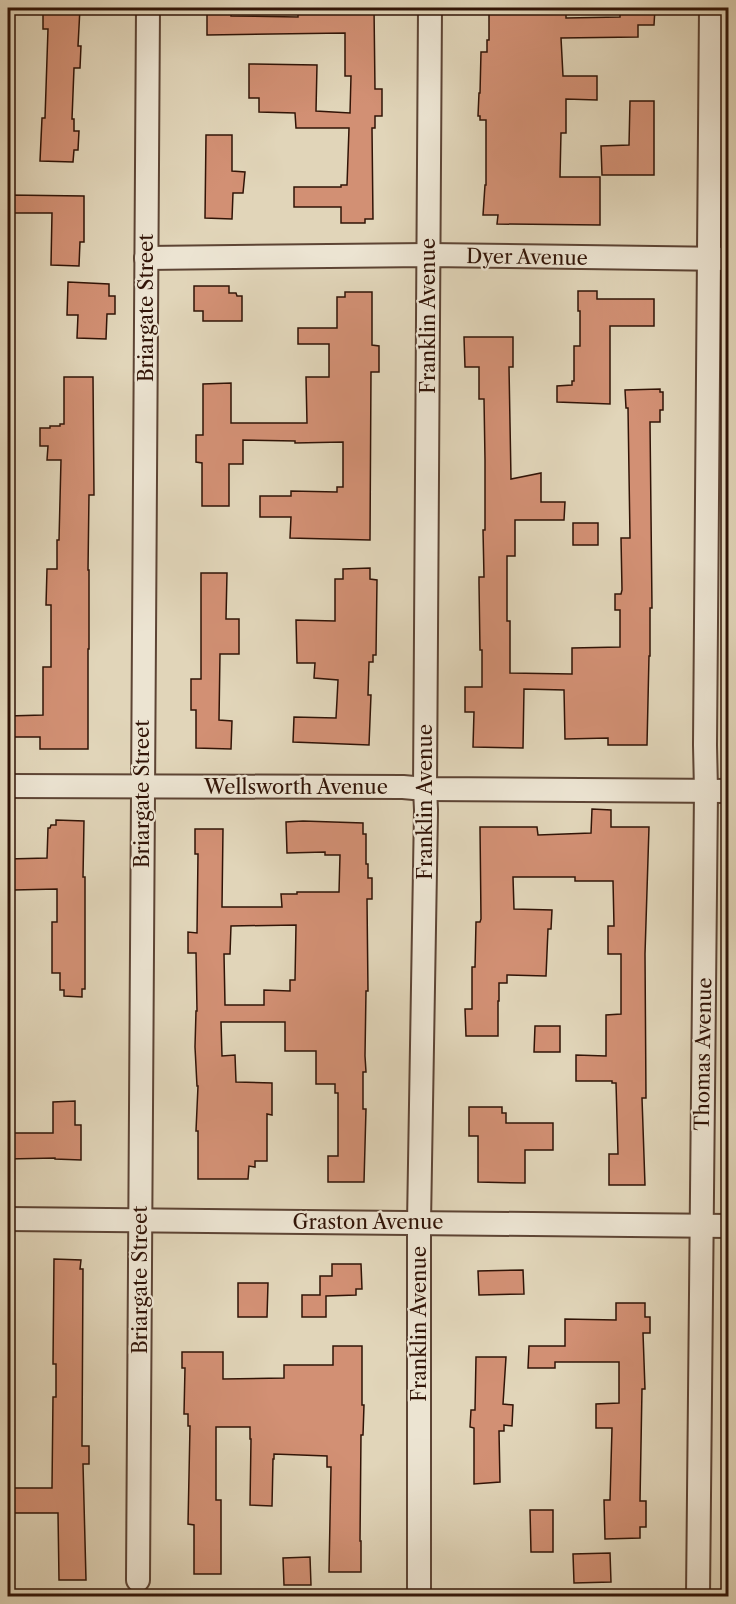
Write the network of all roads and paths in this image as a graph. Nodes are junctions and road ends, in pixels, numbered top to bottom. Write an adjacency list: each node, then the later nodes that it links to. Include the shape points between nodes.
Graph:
1 (148, 8): 5 (street, Briargate Street)
2 (430, 8): 4 (street, Franklin Avenue)
3 (711, 8): 6 (street, Thomas Avenue)
4 (428, 255): 5 (street, Dyer Avenue); 6 (street, Dyer Avenue); 9 (street, Franklin Avenue)
5 (146, 258): 8 (street, Briargate Street)
6 (719, 260): 10 (street, Thomas Avenue, via 705,733)
7 (8, 786): 8 (street, Wellsworth Avenue)
8 (144, 787): 9 (street, Wellsworth Avenue); 12 (street, Briargate Street)
9 (425, 789): 10 (street, Wellsworth Avenue); 13 (street, Franklin Avenue)
10 (717, 791): 14 (street, Thomas Avenue)
11 (8, 1219): 12 (street, Graston Avenue)
12 (140, 1221): 13 (street, Graston Avenue); 16 (street, Briargate Street)
13 (419, 1223): 14 (street, Graston Avenue); 17 (street, Franklin Avenue)
14 (701, 1225): 15 (street, Graston Avenue); 18 (street, Thomas Avenue)
15 (729, 1226)
16 (138, 1580)
17 (419, 1596)
18 (698, 1596)

